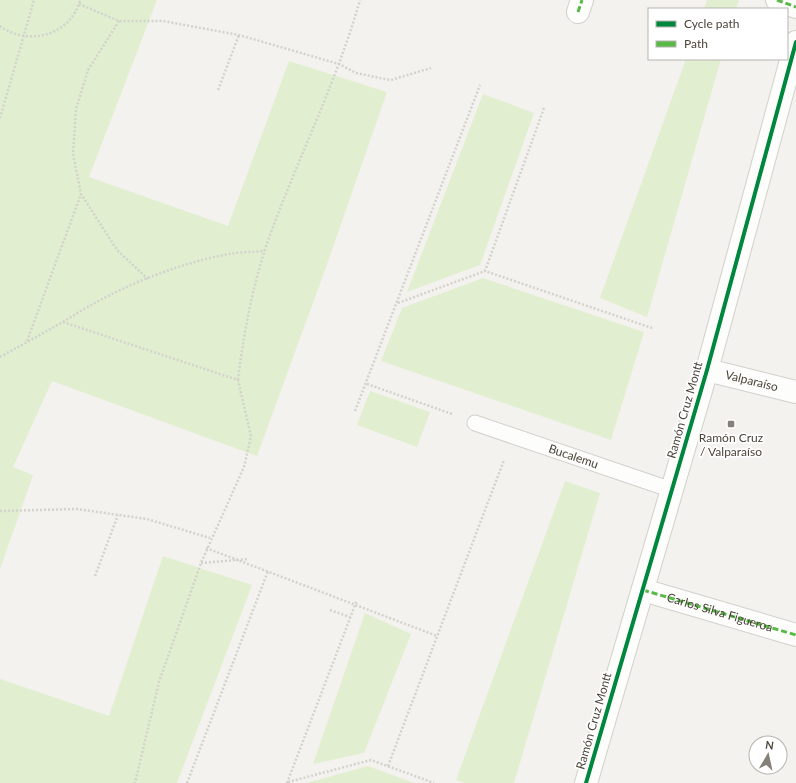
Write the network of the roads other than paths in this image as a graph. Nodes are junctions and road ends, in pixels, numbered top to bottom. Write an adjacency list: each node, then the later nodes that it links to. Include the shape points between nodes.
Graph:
1 (777, 0): 2 (street)
2 (796, 7)
3 (796, 42): 4 (street, Ramón Cruz Montt)
4 (707, 370): 5 (street, Valparaíso); 7 (street, Ramón Cruz Montt)
5 (796, 392)
6 (475, 423): 7 (lane, Bucalemu)
7 (672, 490): 8 (street, Ramón Cruz Montt)
8 (643, 590): 9 (street, Carlos Silva Figueroa); 10 (street, Ramón Cruz Montt)
9 (796, 635)
10 (586, 783)

